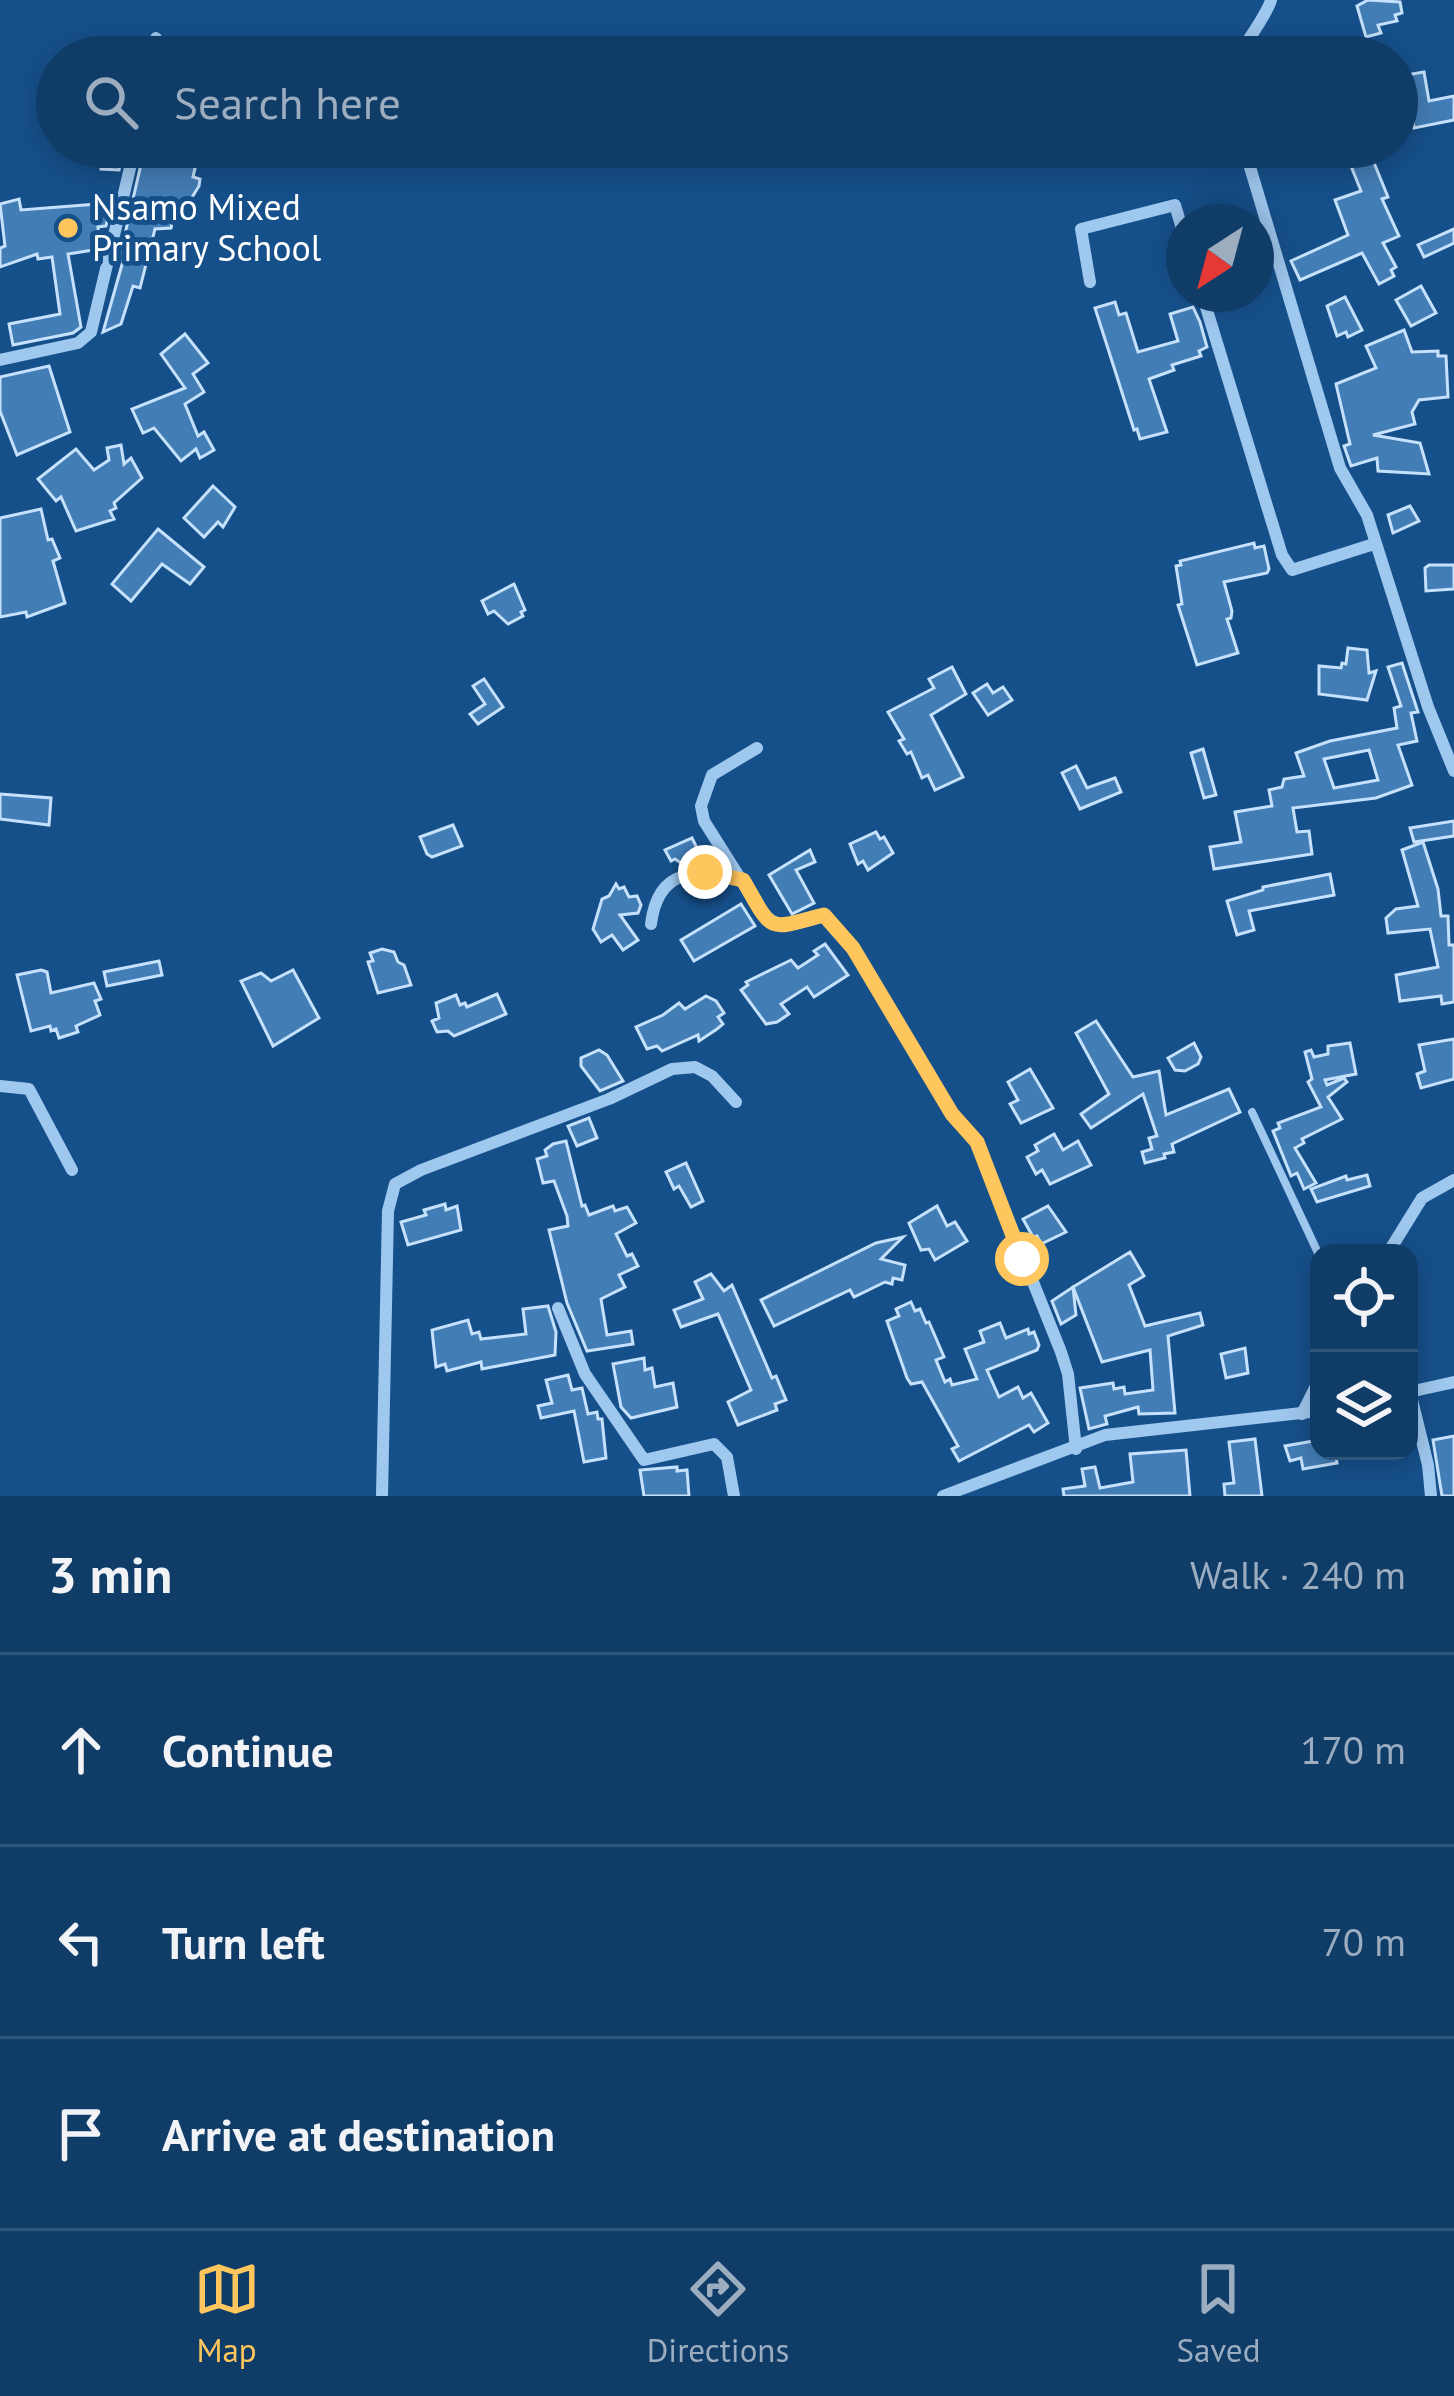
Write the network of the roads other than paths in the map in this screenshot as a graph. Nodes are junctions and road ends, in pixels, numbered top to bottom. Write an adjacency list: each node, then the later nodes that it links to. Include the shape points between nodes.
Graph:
1 (1270, 0): 2 (street)
2 (1248, 36)
3 (130, 168): 8 (street, via 91,332 78,343)
4 (1250, 168): 9 (street, via 1340,468)
5 (1166, 207): 6 (street, via 1081,229)
6 (1090, 282)
7 (1207, 312): 9 (street, via 1292,570)
8 (0, 360)
9 (1374, 544): 11 (street)
10 (758, 748): 12 (street, via 712,775 701,806)
11 (1454, 771)
12 (743, 880): 13 (street, via 689,872 671,881); 28 (street, via 773,925 830,919 977,1142 1061,1352)
13 (651, 924)
14 (0, 1086): 17 (street, via 29,1089)
15 (736, 1102): 29 (street, via 712,1076 672,1069 395,1184)
16 (1252, 1112): 19 (lane)
17 (71, 1170)
18 (1454, 1180): 20 (street, via 1422,1198)
19 (1314, 1244)
20 (1394, 1244)
21 (559, 1308): 30 (street, via 585,1374 644,1460 714,1444 727,1457)
22 (1454, 1382): 23 (street)
23 (1418, 1390)
24 (1310, 1398): 26 (street)
25 (1310, 1413): 26 (street)
26 (1302, 1414): 28 (street, via 1140,1429)
27 (1418, 1435): 32 (street)
28 (1076, 1449): 31 (street)
29 (382, 1496)
30 (734, 1496)
31 (943, 1496)
32 (1431, 1496)

